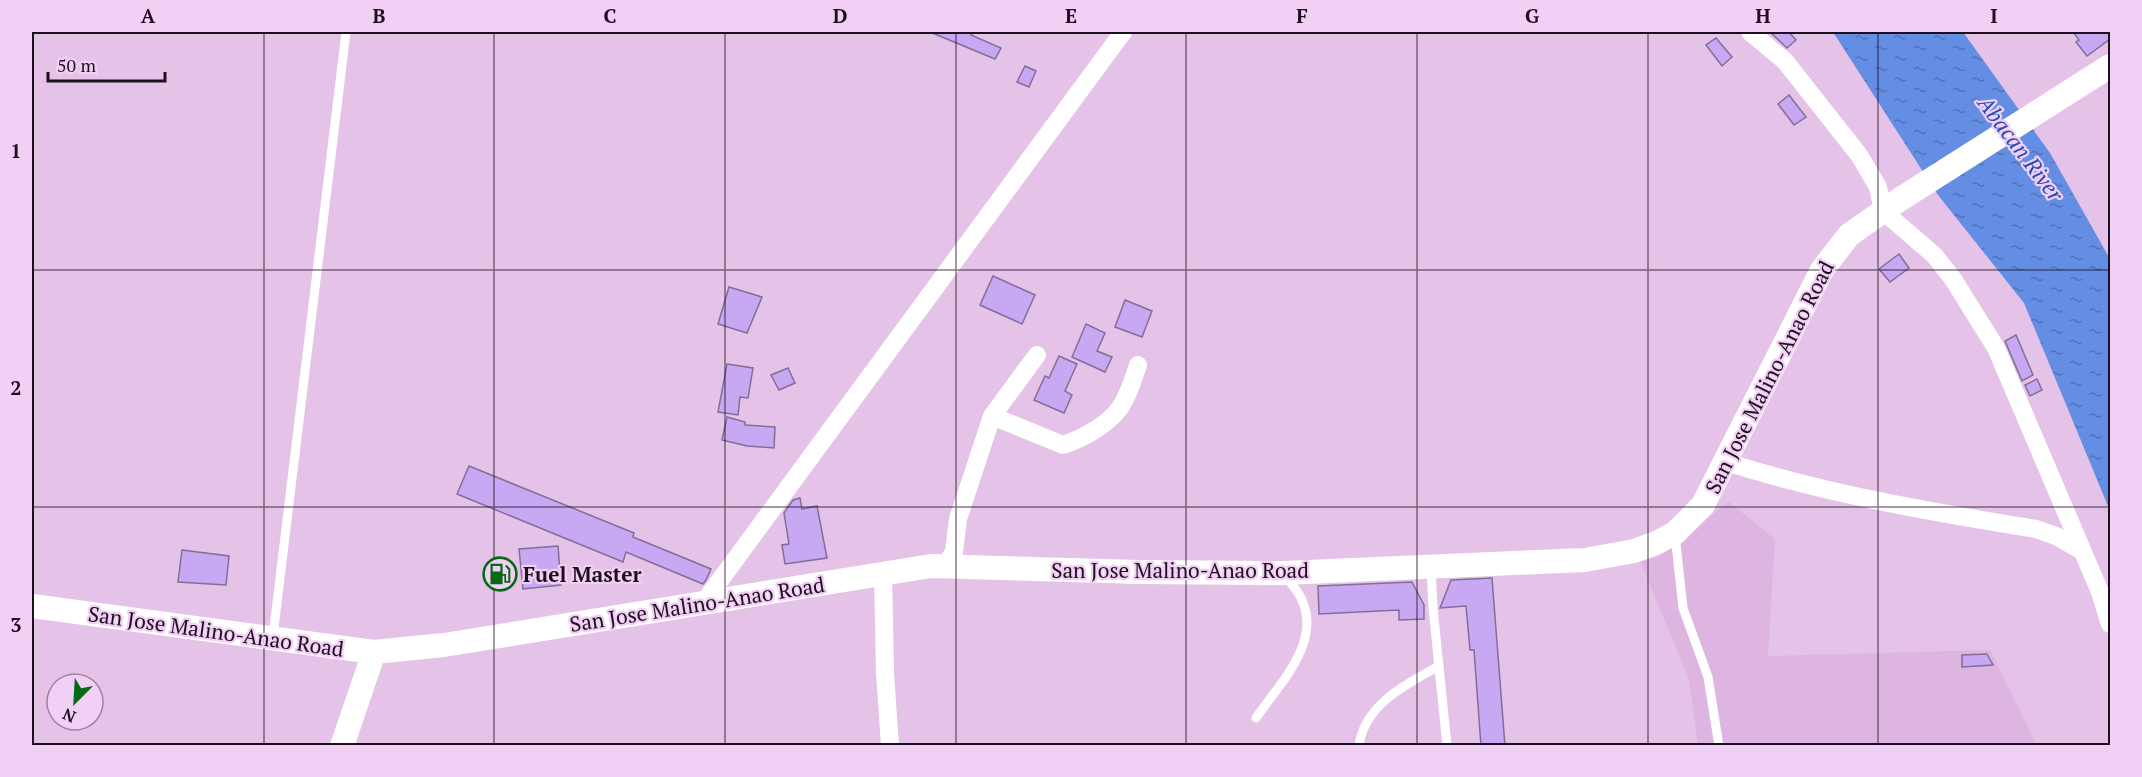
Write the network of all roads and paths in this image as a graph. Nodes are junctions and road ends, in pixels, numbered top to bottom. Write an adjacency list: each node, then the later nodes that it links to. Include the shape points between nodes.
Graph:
1 (346, 32): 19 (lane)
2 (1123, 32): 16 (street)
3 (1750, 32): 5 (street, via 1785,61 1859,155)
4 (2110, 66): 5 (main road, San Jose Malino-Anao Road)
5 (1891, 206): 9 (main road, San Jose Malino-Anao Road, via 1849,235 1822,270); 11 (street, via 1953,279 1996,348)
6 (1037, 355): 8 (street)
7 (1138, 365): 8 (street, via 1118,411 1075,441 1063,445)
8 (992, 416): 12 (street, via 958,519 954,552)
9 (1726, 462): 10 (main road, San Jose Malino-Anao Road, via 1703,504); 11 (street, via 1894,505 2036,529)
10 (1675, 533): 13 (main road, San Jose Malino-Anao Road, via 1611,556); 27 (lane, via 1683,608 1708,677)
11 (2082, 551): 18 (street)
12 (943, 567): 14 (main road, San Jose Malino-Anao Road); 15 (main road, San Jose Malino-Anao Road)
13 (1431, 567): 15 (main road, San Jose Malino-Anao Road); 21 (lane)
14 (883, 573): 16 (main road, San Jose Malino-Anao Road); 24 (street)
15 (1284, 573): 22 (lane, via 1302,600 1307,623 1305,642 1299,657)
16 (704, 602): 20 (main road, San Jose Malino-Anao Road, via 456,643)
17 (32, 606): 19 (main road, San Jose Malino-Anao Road)
18 (2110, 624)
19 (273, 639): 20 (main road, San Jose Malino-Anao Road)
20 (374, 652): 23 (main road)
21 (1438, 666): 25 (lane, via 1379,704); 26 (lane)
22 (1256, 717)
23 (342, 746)
24 (890, 746)
25 (1359, 746)
26 (1447, 746)
27 (1719, 746)

